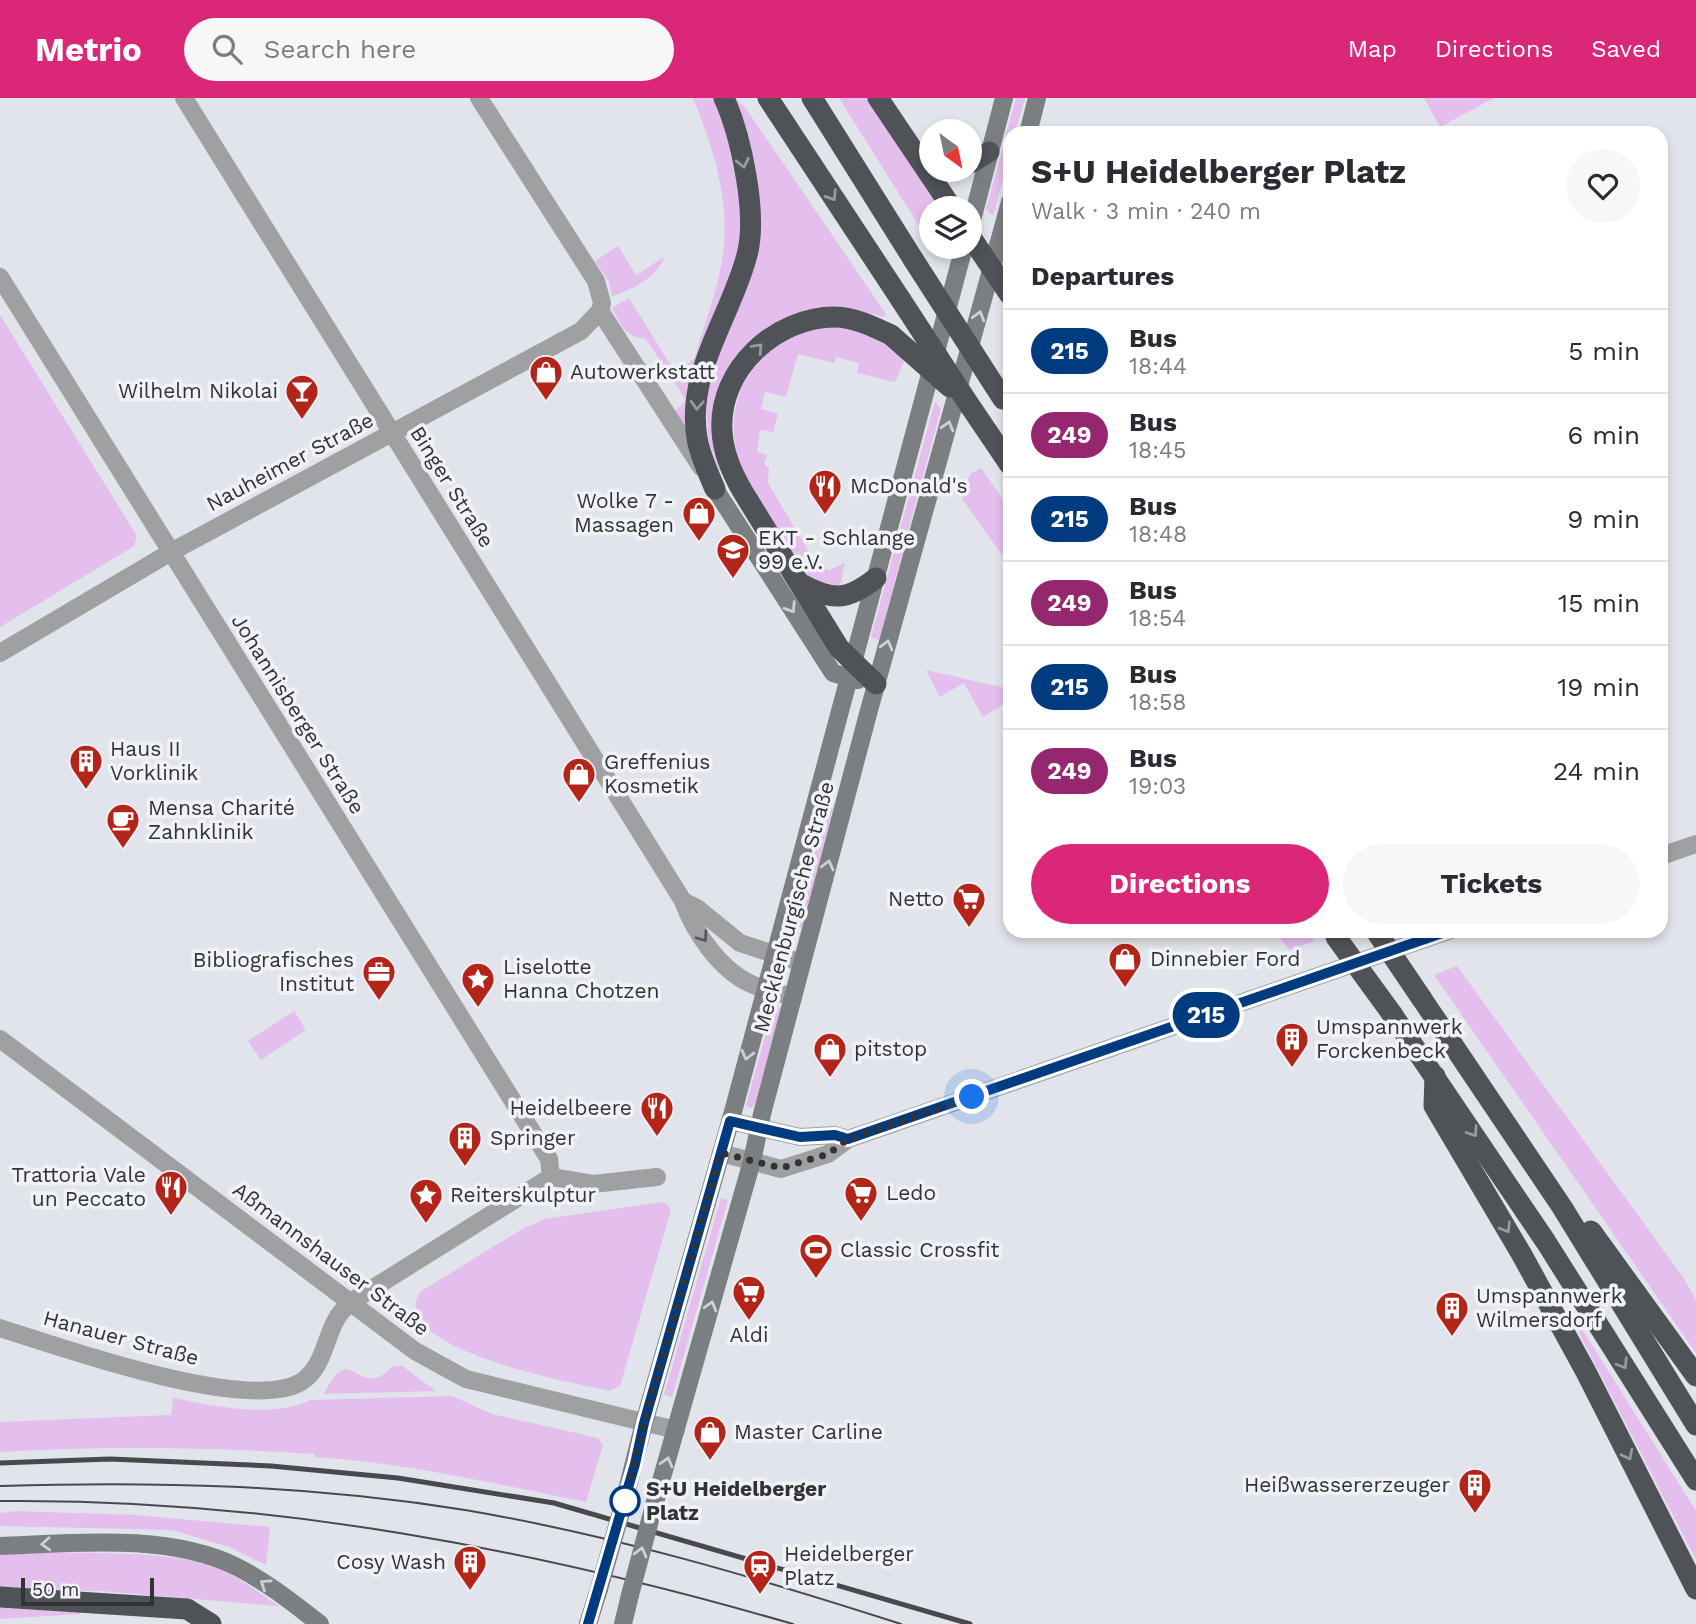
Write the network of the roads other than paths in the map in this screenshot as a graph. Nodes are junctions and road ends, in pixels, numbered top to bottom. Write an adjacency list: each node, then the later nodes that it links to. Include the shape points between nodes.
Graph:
1 (184, 98): 26 (street, Binger Straße)
2 (479, 98): 23 (street, via 596,281)
3 (724, 98): 28 (highway, one-way to 28, via 747,181 750,216 748,253 703,364 695,402 697,436)
4 (768, 98): 25 (highway, one-way to 25, bridge)
5 (812, 98): 24 (highway, bridge)
6 (878, 98): 10 (highway)
7 (1004, 98): 11 (main road)
8 (1037, 98): 9 (main road)
9 (1030, 126)
10 (911, 147): 12 (highway); 14 (highway)
11 (989, 152): 13 (highway); 15 (main road)
12 (919, 153)
13 (982, 156)
14 (944, 196)
15 (978, 196)
16 (1003, 228): 20 (main road, Mecklenburgische Straße)
17 (982, 254): 20 (highway)
18 (961, 259): 30 (main road, Mecklenburgische Straße)
19 (972, 259): 20 (main road)
20 (992, 269): 22 (highway); 34 (main road, Mecklenburgische Straße, one-way to 20)
21 (0, 277): 29 (street, Johannisberger Straße)
22 (1003, 285)
23 (600, 311): 26 (street, Nauheimer Straße, via 581,331); 28 (street)
24 (1003, 399)
25 (970, 405): 27 (highway); 31 (highway, one-way to 25, bridge, via 734,477 722,432 724,407 754,351 792,324 837,317 867,324 891,335)
26 (392, 434): 29 (street, Nauheimer Straße); 39 (street, Binger Straße)
27 (1003, 455)
28 (715, 489): 33 (main road, one-way to 33, via 833,673)
29 (171, 552): 32 (street, Nauheimer Straße); 54 (street, Johannisberger Straße, via 549,1159)
30 (876, 578): 31 (highway, via 839,597 826,597); 33 (main road, Mecklenburgische Straße)
31 (801, 584): 33 (highway)
32 (0, 653)
33 (850, 669): 34 (highway); 35 (main road, Mecklenburgische Straße)
34 (876, 684): 36 (main road, Mecklenburgische Straße)
35 (818, 790): 36 (main road); 43 (main road, Mecklenburgische Straße)
36 (846, 797): 44 (main road, Mecklenburgische Straße, one-way to 36)
37 (1696, 844): 38 (street)
38 (1668, 854)
39 (683, 901): 43 (street, Binger Straße, via 734,940); 45 (street, Binger Straße, one-way to 45, via 689,918 721,961 738,976)
40 (1337, 938): 48 (highway, bridge)
41 (1381, 938): 56 (highway, bridge)
42 (1428, 938): 51 (street)
43 (775, 954): 44 (street, Binger Straße); 45 (main road, Mecklenburgische Straße)
44 (802, 963): 46 (main road, Mecklenburgische Straße)
45 (765, 989): 46 (street, Binger Straße); 49 (main road, Mecklenburgische Straße, one-way to 49)
46 (793, 997): 50 (main road, Mecklenburgische Straße)
47 (0, 1039): 57 (street, Aßmannshauser Straße)
48 (1435, 1076): 63 (highway, one-way to 63); 65 (highway, one-way to 65, via 1434,1106 1548,1302)
49 (730, 1121): 50 (street); 52 (main road, Mecklenburgische Straße)
50 (759, 1128): 51 (street, via 800,1137); 53 (main road, Mecklenburgische Straße)
51 (848, 1139): 53 (street, via 828,1154 788,1167)
52 (721, 1153): 53 (street); 60 (main road, Mecklenburgische Straße)
53 (752, 1161): 62 (main road, Mecklenburgische Straße, one-way to 53)
54 (551, 1177): 55 (street, via 593,1184); 57 (street)
55 (657, 1177)
56 (1562, 1207): 59 (highway, via 1594,1234); 61 (highway)
57 (351, 1302): 58 (street, Hanauer Straße, via 337,1316 312,1373 277,1390 151,1374); 60 (street, Aßmannshauser Straße, via 415,1351 466,1379)
58 (0, 1328)
59 (1696, 1376)
60 (644, 1423): 62 (street, Aßmannshauser Straße); 69 (main road, Mecklenburgische Straße, bridge)
61 (1696, 1425)
62 (676, 1430): 70 (main road, Mecklenburgische Straße, one-way to 62, bridge)
63 (1696, 1480)
64 (0, 1546): 68 (main road, one-way to 64, via 235,1566 188,1551 78,1543)
65 (1696, 1589)
66 (0, 1597): 67 (highway, via 187,1609)
67 (211, 1624)
68 (320, 1624)
69 (588, 1624)
70 (623, 1624)

